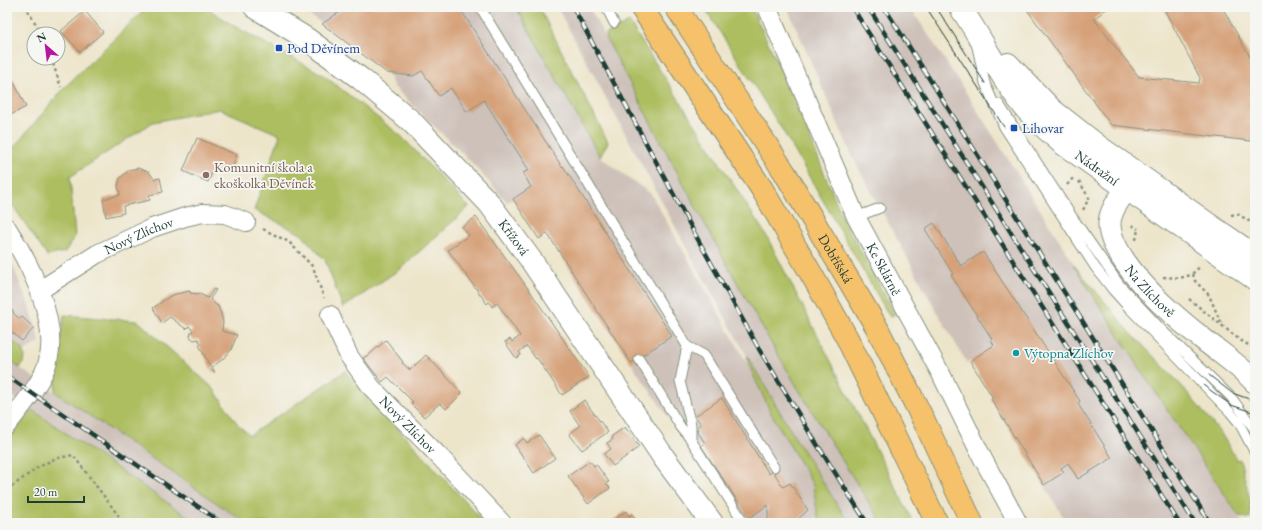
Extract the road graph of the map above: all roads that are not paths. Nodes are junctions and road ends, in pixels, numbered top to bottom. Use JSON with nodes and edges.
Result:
{"nodes":[{"id":1,"x":255,"y":7,"type":"edge"},
{"id":2,"x":480,"y":7,"type":"edge"},
{"id":3,"x":606,"y":7,"type":"edge"},
{"id":4,"x":641,"y":7,"type":"edge"},
{"id":5,"x":676,"y":7,"type":"edge"},
{"id":6,"x":767,"y":7,"type":"edge"},
{"id":7,"x":966,"y":16,"type":"edge"},
{"id":8,"x":614,"y":23,"type":"dead end"},
{"id":9,"x":985,"y":83,"type":"junction"},
{"id":10,"x":1133,"y":182,"type":"junction"},
{"id":11,"x":880,"y":208,"type":"dead end"},
{"id":12,"x":856,"y":217,"type":"junction"},
{"id":13,"x":246,"y":222,"type":"road end"},
{"id":14,"x":7,"y":228,"type":"edge"},
{"id":15,"x":1255,"y":256,"type":"edge"},
{"id":16,"x":1255,"y":279,"type":"edge"},
{"id":17,"x":40,"y":290,"type":"junction"},
{"id":18,"x":330,"y":315,"type":"road end"},
{"id":19,"x":687,"y":346,"type":"junction"},
{"id":20,"x":639,"y":359,"type":"dead end"},
{"id":21,"x":1255,"y":382,"type":"edge"},
{"id":22,"x":7,"y":425,"type":"edge"},
{"id":23,"x":1255,"y":430,"type":"edge"},
{"id":24,"x":691,"y":440,"type":"junction"},
{"id":25,"x":1255,"y":453,"type":"edge"},
{"id":26,"x":774,"y":467,"type":"dead end"},
{"id":27,"x":502,"y":523,"type":"edge"},
{"id":28,"x":712,"y":523,"type":"edge"},
{"id":29,"x":744,"y":523,"type":"edge"},
{"id":30,"x":937,"y":523,"type":"edge"},
{"id":31,"x":972,"y":523,"type":"edge"},
{"id":32,"x":1018,"y":523,"type":"edge"}],
"edges":[{"from":1,"to":28,"type":"street","name":"Křížová"},
{"from":2,"to":19,"type":"lane"},
{"from":3,"to":8,"type":"lane"},
{"from":4,"to":30,"type":"highway","name":"Dobříšská"},
{"from":5,"to":31,"type":"highway","name":"Dobříšská"},
{"from":6,"to":12,"type":"street","name":"Ke Sklárně"},
{"from":7,"to":9,"type":"lane"},
{"from":7,"to":10,"type":"street","name":"Nádražní"},
{"from":9,"to":23,"type":"lane"},
{"from":9,"to":25,"type":"lane"},
{"from":10,"to":15,"type":"street","name":"Nádražní"},
{"from":10,"to":16,"type":"street","name":"Nádražní"},
{"from":10,"to":21,"type":"street","name":"Na Zlíchově"},
{"from":11,"to":12,"type":"lane"},
{"from":12,"to":32,"type":"street","name":"Ke Sklárně"},
{"from":13,"to":17,"type":"street","name":"Nový Zlíchov"},
{"from":14,"to":17,"type":"street"},
{"from":17,"to":22,"type":"street"},
{"from":18,"to":27,"type":"street","name":"Nový Zlíchov"},
{"from":19,"to":24,"type":"lane"},
{"from":19,"to":26,"type":"lane"},
{"from":20,"to":24,"type":"lane"},
{"from":24,"to":29,"type":"lane"}]}
